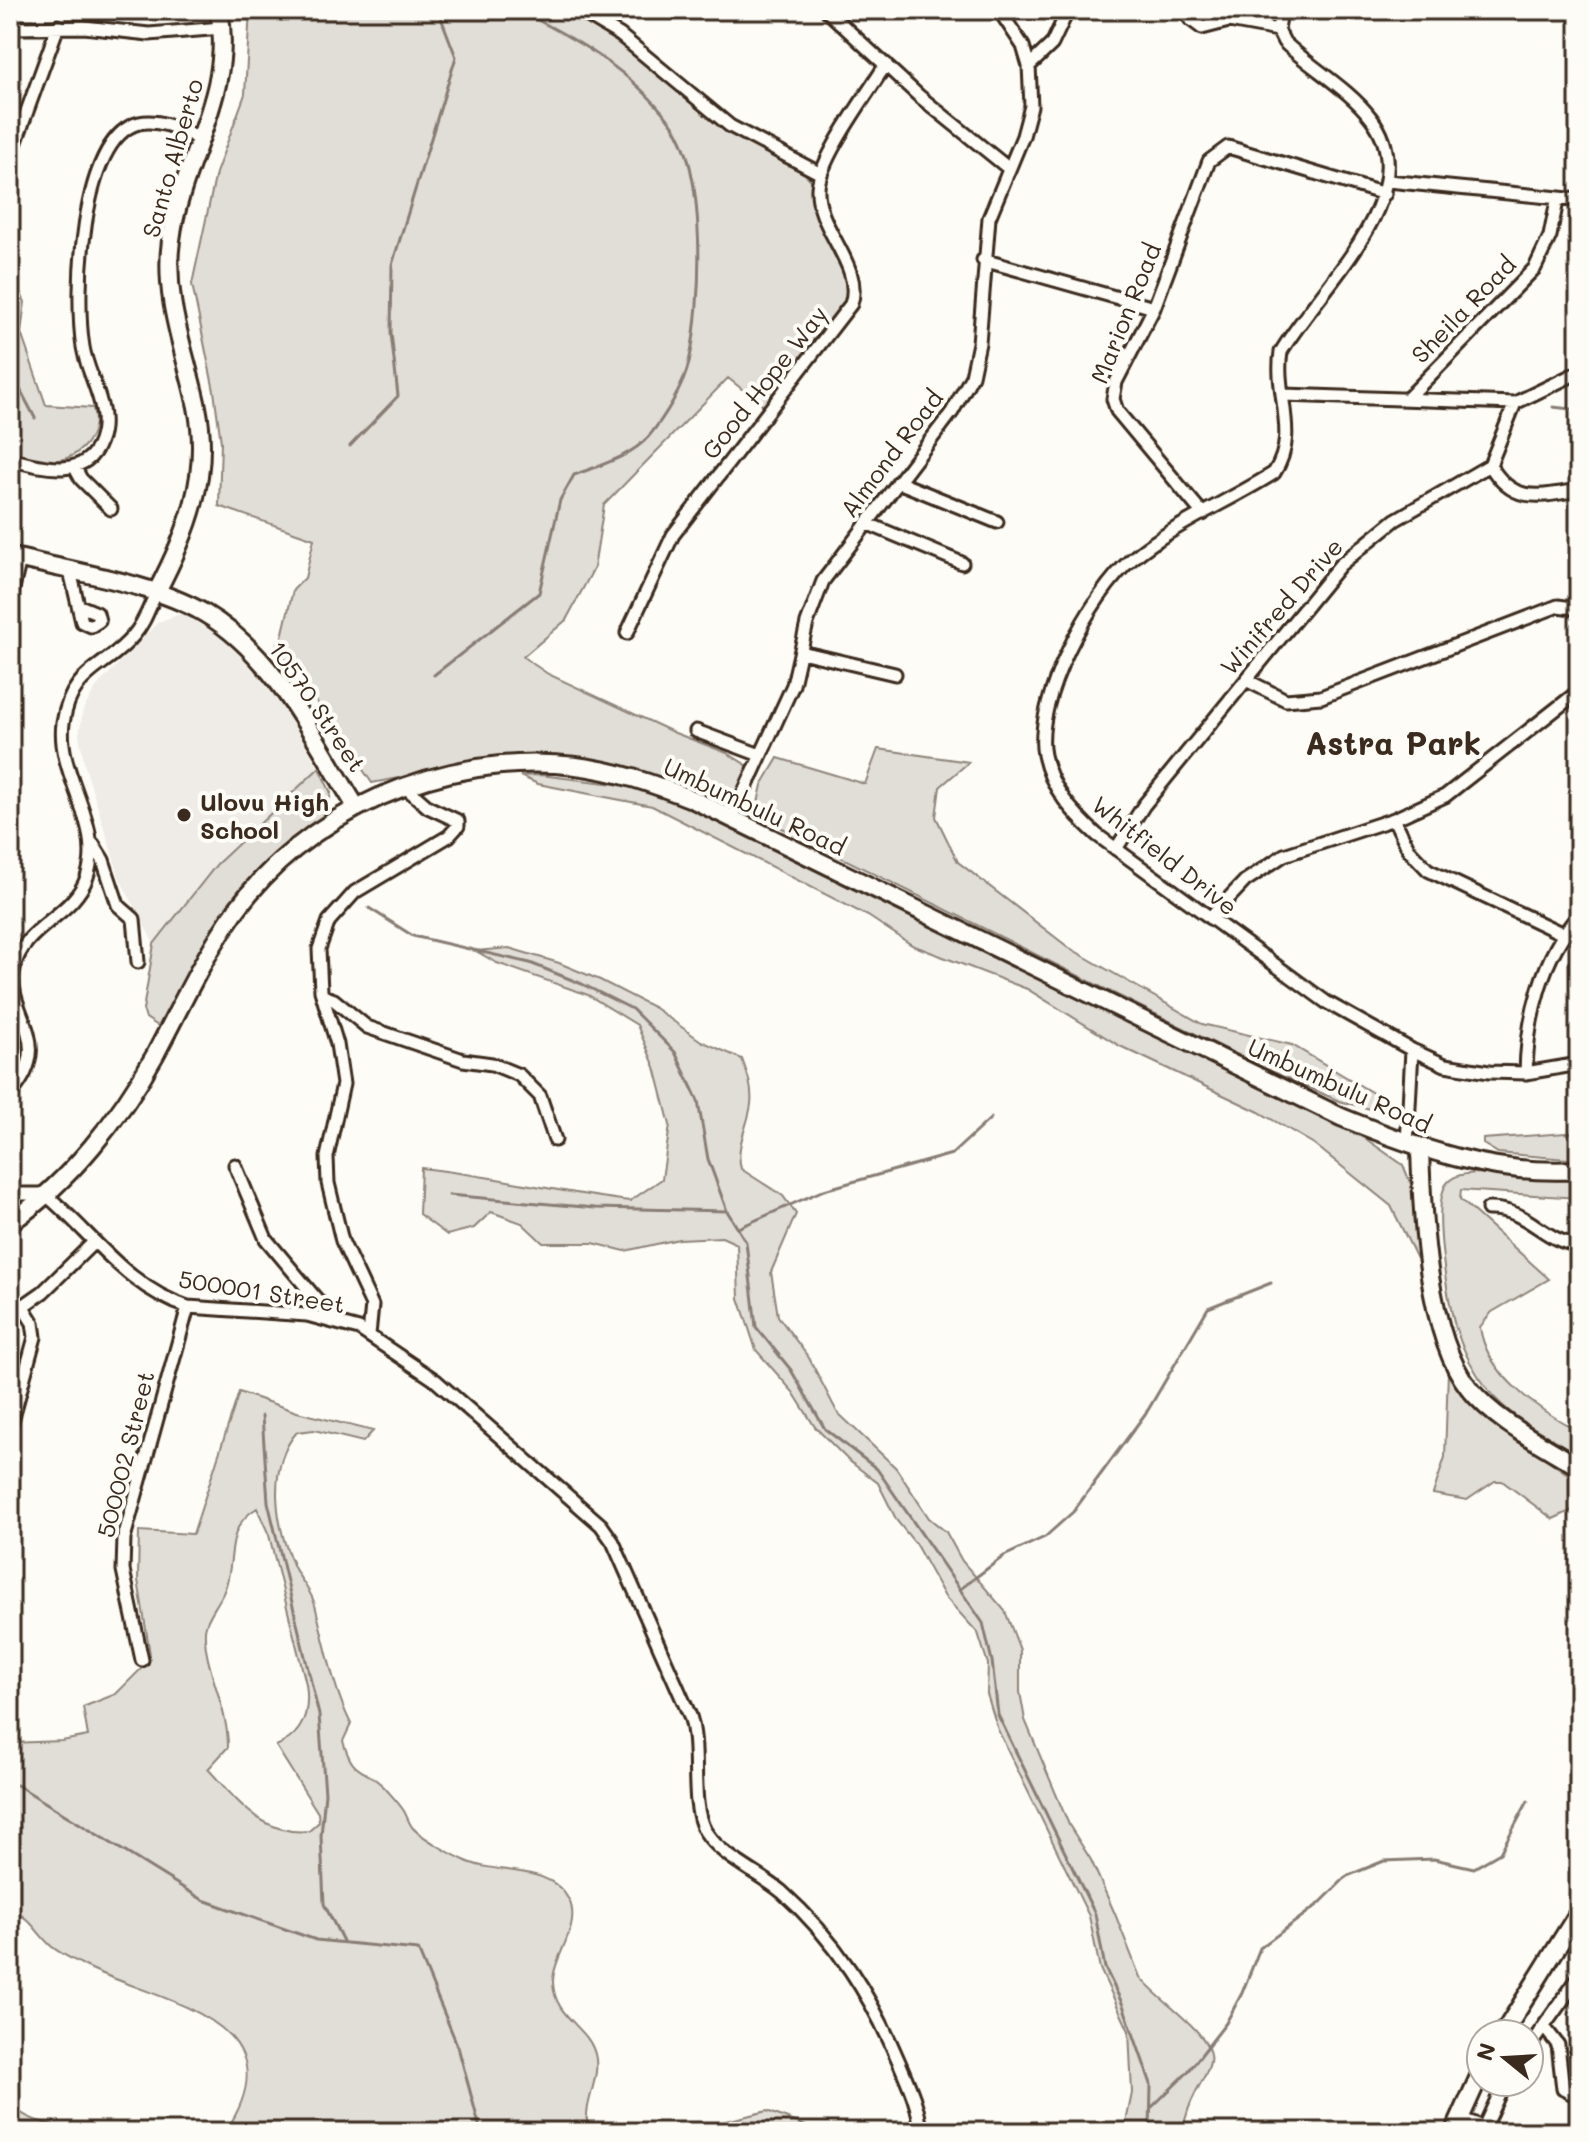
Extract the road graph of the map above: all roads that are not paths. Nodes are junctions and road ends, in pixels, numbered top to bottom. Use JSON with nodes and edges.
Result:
{"nodes":[{"id":1,"x":219,"y":10,"type":"edge"},
{"id":2,"x":578,"y":10,"type":"edge"},
{"id":3,"x":826,"y":10,"type":"edge"},
{"id":4,"x":999,"y":10,"type":"edge"},
{"id":5,"x":1068,"y":10,"type":"edge"},
{"id":6,"x":1189,"y":10,"type":"edge"},
{"id":7,"x":1281,"y":10,"type":"edge"},
{"id":8,"x":1226,"y":15,"type":"edge"},
{"id":9,"x":58,"y":26,"type":"junction"},
{"id":10,"x":10,"y":28,"type":"edge"},
{"id":11,"x":222,"y":28,"type":"junction"},
{"id":12,"x":1278,"y":30,"type":"junction"},
{"id":13,"x":886,"y":64,"type":"junction"},
{"id":14,"x":1029,"y":66,"type":"junction"},
{"id":15,"x":202,"y":140,"type":"junction"},
{"id":16,"x":10,"y":158,"type":"edge"},
{"id":17,"x":1008,"y":168,"type":"junction"},
{"id":18,"x":821,"y":174,"type":"junction"},
{"id":19,"x":1388,"y":181,"type":"junction"},
{"id":20,"x":1385,"y":194,"type":"junction"},
{"id":21,"x":1579,"y":200,"type":"edge"},
{"id":22,"x":1557,"y":201,"type":"junction"},
{"id":23,"x":983,"y":260,"type":"junction"},
{"id":24,"x":1154,"y":308,"type":"junction"},
{"id":25,"x":1579,"y":372,"type":"edge"},
{"id":26,"x":1284,"y":395,"type":"junction"},
{"id":27,"x":1408,"y":398,"type":"junction"},
{"id":28,"x":1515,"y":403,"type":"junction"},
{"id":29,"x":10,"y":459,"type":"edge"},
{"id":30,"x":1490,"y":465,"type":"junction"},
{"id":31,"x":74,"y":466,"type":"junction"},
{"id":32,"x":898,"y":482,"type":"junction"},
{"id":33,"x":1579,"y":490,"type":"edge"},
{"id":34,"x":111,"y":509,"type":"dead end"},
{"id":35,"x":1203,"y":514,"type":"junction"},
{"id":36,"x":997,"y":522,"type":"dead end"},
{"id":37,"x":866,"y":523,"type":"junction"},
{"id":38,"x":15,"y":557,"type":"edge"},
{"id":39,"x":962,"y":563,"type":"dead end"},
{"id":40,"x":70,"y":571,"type":"junction"},
{"id":41,"x":156,"y":593,"type":"junction"},
{"id":42,"x":10,"y":601,"type":"edge"},
{"id":43,"x":80,"y":606,"type":"dead end"},
{"id":44,"x":1579,"y":609,"type":"edge"},
{"id":45,"x":627,"y":633,"type":"dead end"},
{"id":46,"x":801,"y":652,"type":"junction"},
{"id":47,"x":895,"y":674,"type":"dead end"},
{"id":48,"x":1246,"y":680,"type":"junction"},
{"id":49,"x":1579,"y":691,"type":"edge"},
{"id":50,"x":696,"y":731,"type":"dead end"},
{"id":51,"x":760,"y":755,"type":"junction"},
{"id":52,"x":404,"y":786,"type":"junction"},
{"id":53,"x":357,"y":808,"type":"junction"},
{"id":54,"x":732,"y":818,"type":"junction"},
{"id":55,"x":1394,"y":819,"type":"junction"},
{"id":56,"x":90,"y":841,"type":"junction"},
{"id":57,"x":1116,"y":849,"type":"junction"},
{"id":58,"x":1579,"y":915,"type":"edge"},
{"id":59,"x":1210,"y":918,"type":"junction"},
{"id":60,"x":1563,"y":934,"type":"junction"},
{"id":61,"x":138,"y":962,"type":"dead end"},
{"id":62,"x":323,"y":996,"type":"junction"},
{"id":63,"x":1412,"y":1050,"type":"junction"},
{"id":64,"x":1579,"y":1064,"type":"edge"},
{"id":65,"x":1526,"y":1073,"type":"junction"},
{"id":66,"x":10,"y":1095,"type":"edge"},
{"id":67,"x":555,"y":1140,"type":"dead end"},
{"id":68,"x":1414,"y":1146,"type":"junction"},
{"id":69,"x":235,"y":1165,"type":"dead end"},
{"id":70,"x":1579,"y":1170,"type":"edge"},
{"id":71,"x":10,"y":1194,"type":"edge"},
{"id":72,"x":45,"y":1194,"type":"junction"},
{"id":73,"x":1488,"y":1209,"type":"dead end"},
{"id":74,"x":10,"y":1223,"type":"edge"},
{"id":75,"x":94,"y":1242,"type":"junction"},
{"id":76,"x":1579,"y":1245,"type":"edge"},
{"id":77,"x":23,"y":1307,"type":"junction"},
{"id":78,"x":188,"y":1307,"type":"junction"},
{"id":79,"x":10,"y":1315,"type":"edge"},
{"id":80,"x":334,"y":1321,"type":"junction"},
{"id":81,"x":369,"y":1335,"type":"junction"},
{"id":82,"x":10,"y":1428,"type":"edge"},
{"id":83,"x":1579,"y":1467,"type":"edge"},
{"id":84,"x":142,"y":1660,"type":"dead end"},
{"id":85,"x":10,"y":1702,"type":"edge"},
{"id":86,"x":10,"y":1723,"type":"edge"},
{"id":87,"x":1579,"y":1912,"type":"edge"},
{"id":88,"x":1579,"y":1977,"type":"edge"},
{"id":89,"x":1513,"y":2018,"type":"edge"},
{"id":90,"x":1545,"y":2028,"type":"joint"},
{"id":91,"x":1579,"y":2097,"type":"edge"},
{"id":92,"x":1469,"y":2098,"type":"edge"},
{"id":93,"x":1498,"y":2098,"type":"edge"},
{"id":94,"x":1456,"y":2125,"type":"edge"},
{"id":95,"x":1484,"y":2127,"type":"junction"},
{"id":96,"x":1533,"y":2128,"type":"dead end"},
{"id":97,"x":921,"y":2132,"type":"edge"},
{"id":98,"x":1497,"y":2132,"type":"edge"},
{"id":99,"x":1551,"y":2132,"type":"edge"}],
"edges":[{"from":1,"to":11,"type":"main road","name":"Santo Alberto"},
{"from":2,"to":18,"type":"street"},
{"from":3,"to":13,"type":"street"},
{"from":4,"to":14,"type":"street","name":"Almond Road"},
{"from":5,"to":14,"type":"street"},
{"from":6,"to":8,"type":"street"},
{"from":7,"to":12,"type":"street"},
{"from":8,"to":12,"type":"street"},
{"from":9,"to":10,"type":"street"},
{"from":9,"to":11,"type":"street"},
{"from":9,"to":16,"type":"street"},
{"from":11,"to":15,"type":"main road","name":"Santo Alberto"},
{"from":12,"to":19,"type":"street"},
{"from":13,"to":17,"type":"street"},
{"from":13,"to":18,"type":"street"},
{"from":14,"to":17,"type":"street","name":"Almond Road"},
{"from":15,"to":31,"type":"street"},
{"from":15,"to":41,"type":"main road","name":"Santo Alberto"},
{"from":17,"to":23,"type":"street","name":"Almond Road"},
{"from":18,"to":45,"type":"street","name":"Good Hope Way"},
{"from":19,"to":20,"type":"street"},
{"from":19,"to":22,"type":"street"},
{"from":20,"to":24,"type":"street","name":"Marion Road"},
{"from":20,"to":26,"type":"street"},
{"from":21,"to":22,"type":"street"},
{"from":22,"to":27,"type":"street","name":"Sheila Road"},
{"from":23,"to":24,"type":"street"},
{"from":23,"to":32,"type":"street","name":"Almond Road"},
{"from":24,"to":35,"type":"street","name":"Marion Road"},
{"from":25,"to":28,"type":"street"},
{"from":26,"to":27,"type":"street"},
{"from":26,"to":35,"type":"street","name":"Whitfield Drive"},
{"from":27,"to":28,"type":"street"},
{"from":28,"to":30,"type":"street"},
{"from":29,"to":31,"type":"street"},
{"from":30,"to":33,"type":"street"},
{"from":30,"to":48,"type":"street","name":"Winifred Drive"},
{"from":31,"to":34,"type":"street"},
{"from":32,"to":36,"type":"street"},
{"from":32,"to":37,"type":"street","name":"Almond Road"},
{"from":35,"to":57,"type":"street","name":"Whitfield Drive"},
{"from":37,"to":39,"type":"street"},
{"from":37,"to":46,"type":"street","name":"Almond Road"},
{"from":38,"to":40,"type":"main road","name":"10570 Street"},
{"from":38,"to":42,"type":"street"},
{"from":40,"to":41,"type":"main road","name":"10570 Street"},
{"from":40,"to":43,"type":"street"},
{"from":41,"to":53,"type":"main road","name":"10570 Street"},
{"from":41,"to":56,"type":"street","name":"Santo Alberto"},
{"from":44,"to":48,"type":"street"},
{"from":46,"to":47,"type":"street"},
{"from":46,"to":51,"type":"street","name":"Almond Road"},
{"from":48,"to":57,"type":"street","name":"Winifred Drive"},
{"from":49,"to":55,"type":"street"},
{"from":50,"to":51,"type":"street"},
{"from":51,"to":54,"type":"street","name":"Almond Road"},
{"from":52,"to":53,"type":"main road","name":"Umbumbulu Road"},
{"from":52,"to":54,"type":"main road","name":"Umbumbulu Road"},
{"from":52,"to":62,"type":"street"},
{"from":53,"to":72,"type":"main road","name":"Umbumbulu Road"},
{"from":54,"to":68,"type":"main road","name":"Umbumbulu Road"},
{"from":55,"to":59,"type":"street"},
{"from":55,"to":60,"type":"street"},
{"from":56,"to":61,"type":"street"},
{"from":56,"to":66,"type":"street","name":"Santo Alberto"},
{"from":57,"to":59,"type":"street","name":"Whitfield Drive"},
{"from":58,"to":60,"type":"street"},
{"from":59,"to":63,"type":"street","name":"Whitfield Drive"},
{"from":60,"to":65,"type":"street"},
{"from":62,"to":67,"type":"street"},
{"from":62,"to":81,"type":"street"},
{"from":63,"to":65,"type":"street","name":"Whitfield Drive"},
{"from":63,"to":68,"type":"street"},
{"from":64,"to":65,"type":"street","name":"Whitfield Drive"},
{"from":68,"to":70,"type":"main road","name":"Umbumbulu Road"},
{"from":68,"to":83,"type":"main road"},
{"from":69,"to":80,"type":"street"},
{"from":71,"to":72,"type":"street"},
{"from":72,"to":74,"type":"main road","name":"Umbumbulu Road"},
{"from":72,"to":75,"type":"street","name":"500001 Street"},
{"from":73,"to":76,"type":"street"},
{"from":75,"to":77,"type":"street"},
{"from":75,"to":78,"type":"street","name":"500001 Street"},
{"from":77,"to":79,"type":"street"},
{"from":77,"to":82,"type":"street"},
{"from":78,"to":80,"type":"street","name":"500001 Street"},
{"from":78,"to":84,"type":"street","name":"500002 Street"},
{"from":80,"to":81,"type":"street","name":"500001 Street"},
{"from":81,"to":97,"type":"street","name":"500001 Street"},
{"from":85,"to":86,"type":"street"},
{"from":87,"to":89,"type":"main road"},
{"from":88,"to":90,"type":"street"},
{"from":90,"to":91,"type":"street"},
{"from":92,"to":94,"type":"main road"},
{"from":93,"to":95,"type":"street"},
{"from":94,"to":95,"type":"street"},
{"from":95,"to":98,"type":"street"},
{"from":96,"to":99,"type":"street"}]}
